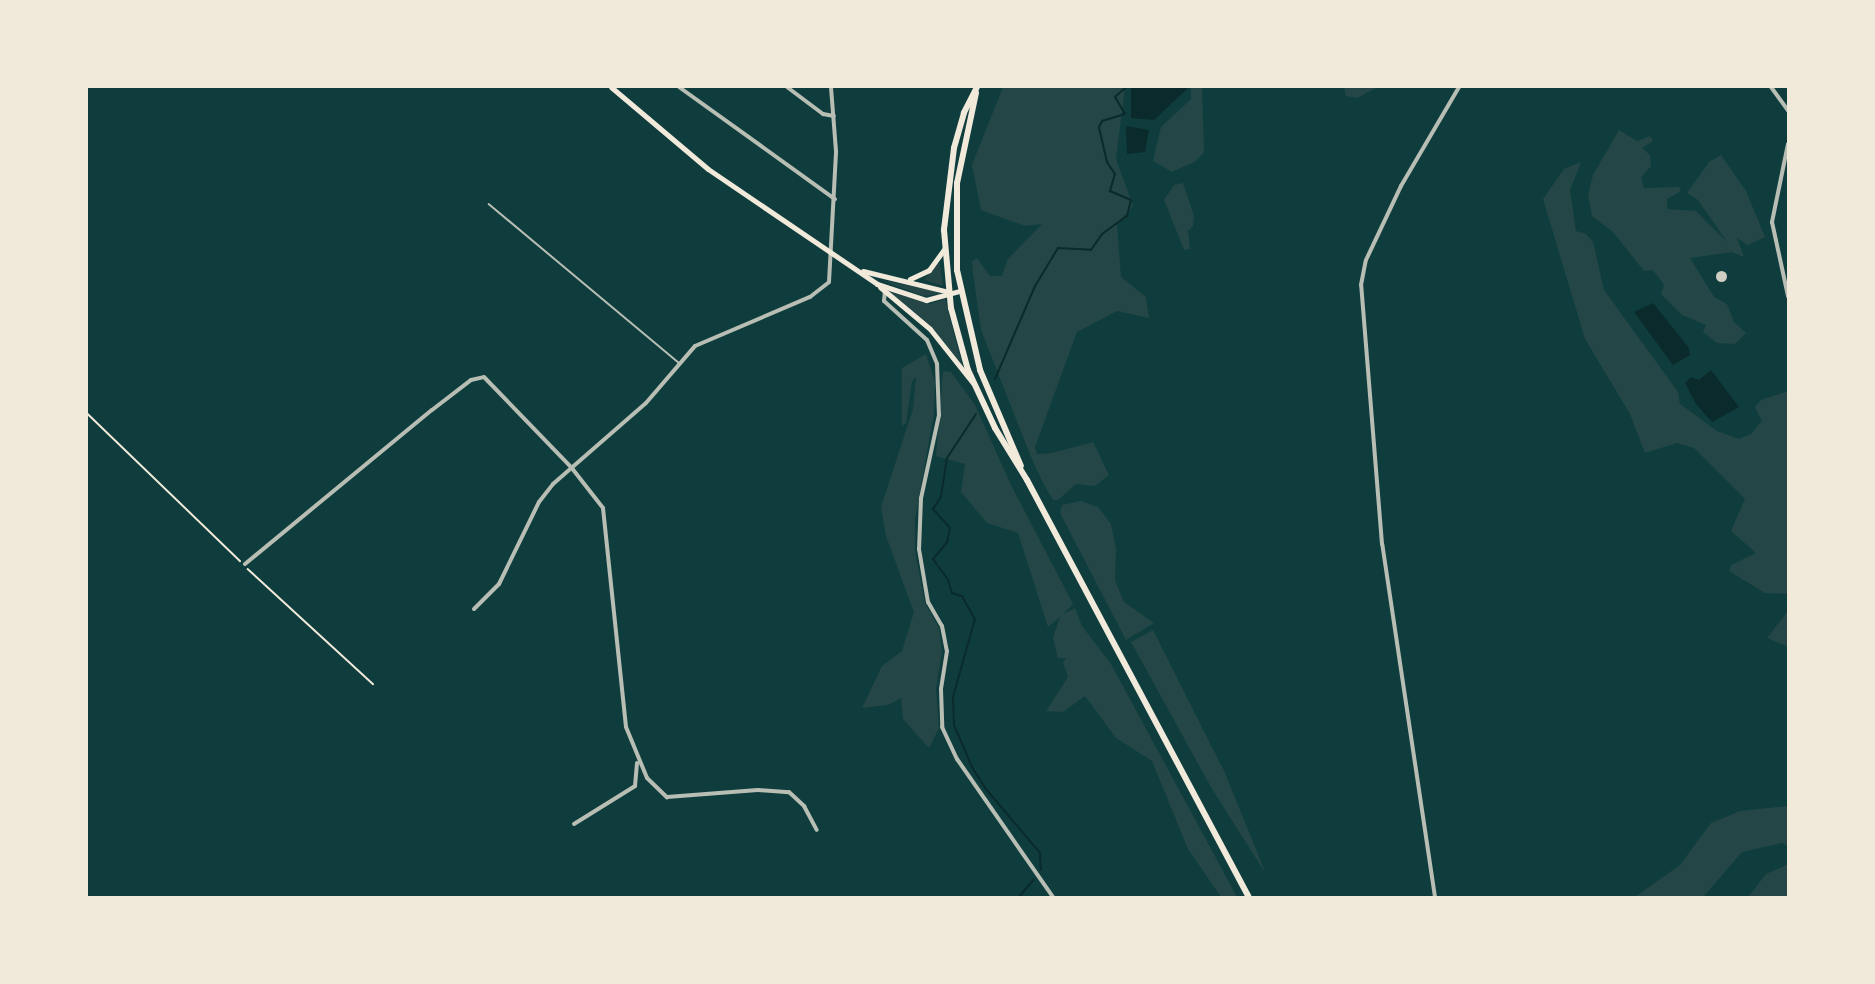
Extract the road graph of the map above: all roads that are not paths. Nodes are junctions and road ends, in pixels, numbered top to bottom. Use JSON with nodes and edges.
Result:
{"nodes":[{"id":1,"x":611,"y":87,"type":"edge"},
{"id":2,"x":680,"y":87,"type":"edge"},
{"id":3,"x":788,"y":87,"type":"edge"},
{"id":4,"x":831,"y":87,"type":"edge"},
{"id":5,"x":977,"y":87,"type":"edge"},
{"id":6,"x":1458,"y":87,"type":"edge"},
{"id":7,"x":1771,"y":87,"type":"edge"},
{"id":8,"x":1788,"y":110,"type":"edge"},
{"id":9,"x":834,"y":116,"type":"junction"},
{"id":10,"x":1788,"y":144,"type":"edge"},
{"id":11,"x":835,"y":200,"type":"junction"},
{"id":12,"x":489,"y":204,"type":"dead end"},
{"id":13,"x":944,"y":249,"type":"junction"},
{"id":14,"x":832,"y":252,"type":"junction"},
{"id":15,"x":857,"y":269,"type":"junction"},
{"id":16,"x":907,"y":280,"type":"junction"},
{"id":17,"x":877,"y":284,"type":"junction"},
{"id":18,"x":885,"y":291,"type":"junction"},
{"id":19,"x":960,"y":291,"type":"junction"},
{"id":20,"x":949,"y":292,"type":"junction"},
{"id":21,"x":1788,"y":296,"type":"edge"},
{"id":22,"x":680,"y":364,"type":"junction"},
{"id":23,"x":973,"y":383,"type":"junction"},
{"id":24,"x":571,"y":467,"type":"junction"},
{"id":25,"x":1027,"y":480,"type":"junction"},
{"id":26,"x":245,"y":564,"type":"dead end"},
{"id":27,"x":474,"y":609,"type":"dead end"},
{"id":28,"x":637,"y":758,"type":"junction"},
{"id":29,"x":574,"y":824,"type":"dead end"},
{"id":30,"x":817,"y":830,"type":"dead end"},
{"id":31,"x":1053,"y":897,"type":"edge"},
{"id":32,"x":1250,"y":897,"type":"edge"},
{"id":33,"x":1435,"y":897,"type":"edge"}],
"edges":[{"from":1,"to":14,"type":"main road"},
{"from":2,"to":11,"type":"street"},
{"from":3,"to":9,"type":"street"},
{"from":4,"to":9,"type":"street"},
{"from":5,"to":13,"type":"highway"},
{"from":5,"to":19,"type":"highway"},
{"from":6,"to":33,"type":"street"},
{"from":7,"to":8,"type":"street"},
{"from":9,"to":11,"type":"street"},
{"from":10,"to":21,"type":"street"},
{"from":11,"to":14,"type":"street"},
{"from":12,"to":22,"type":"lane"},
{"from":13,"to":16,"type":"main road"},
{"from":13,"to":20,"type":"highway"},
{"from":14,"to":15,"type":"main road"},
{"from":14,"to":22,"type":"street"},
{"from":15,"to":16,"type":"main road"},
{"from":15,"to":17,"type":"main road"},
{"from":16,"to":20,"type":"main road"},
{"from":17,"to":18,"type":"main road"},
{"from":17,"to":20,"type":"main road"},
{"from":18,"to":23,"type":"main road"},
{"from":18,"to":31,"type":"street"},
{"from":19,"to":20,"type":"main road"},
{"from":19,"to":25,"type":"highway"},
{"from":20,"to":23,"type":"highway"},
{"from":22,"to":24,"type":"street"},
{"from":23,"to":25,"type":"highway"},
{"from":24,"to":26,"type":"street"},
{"from":24,"to":27,"type":"street"},
{"from":24,"to":28,"type":"street"},
{"from":25,"to":32,"type":"highway"},
{"from":28,"to":29,"type":"street"},
{"from":28,"to":30,"type":"street"}]}
